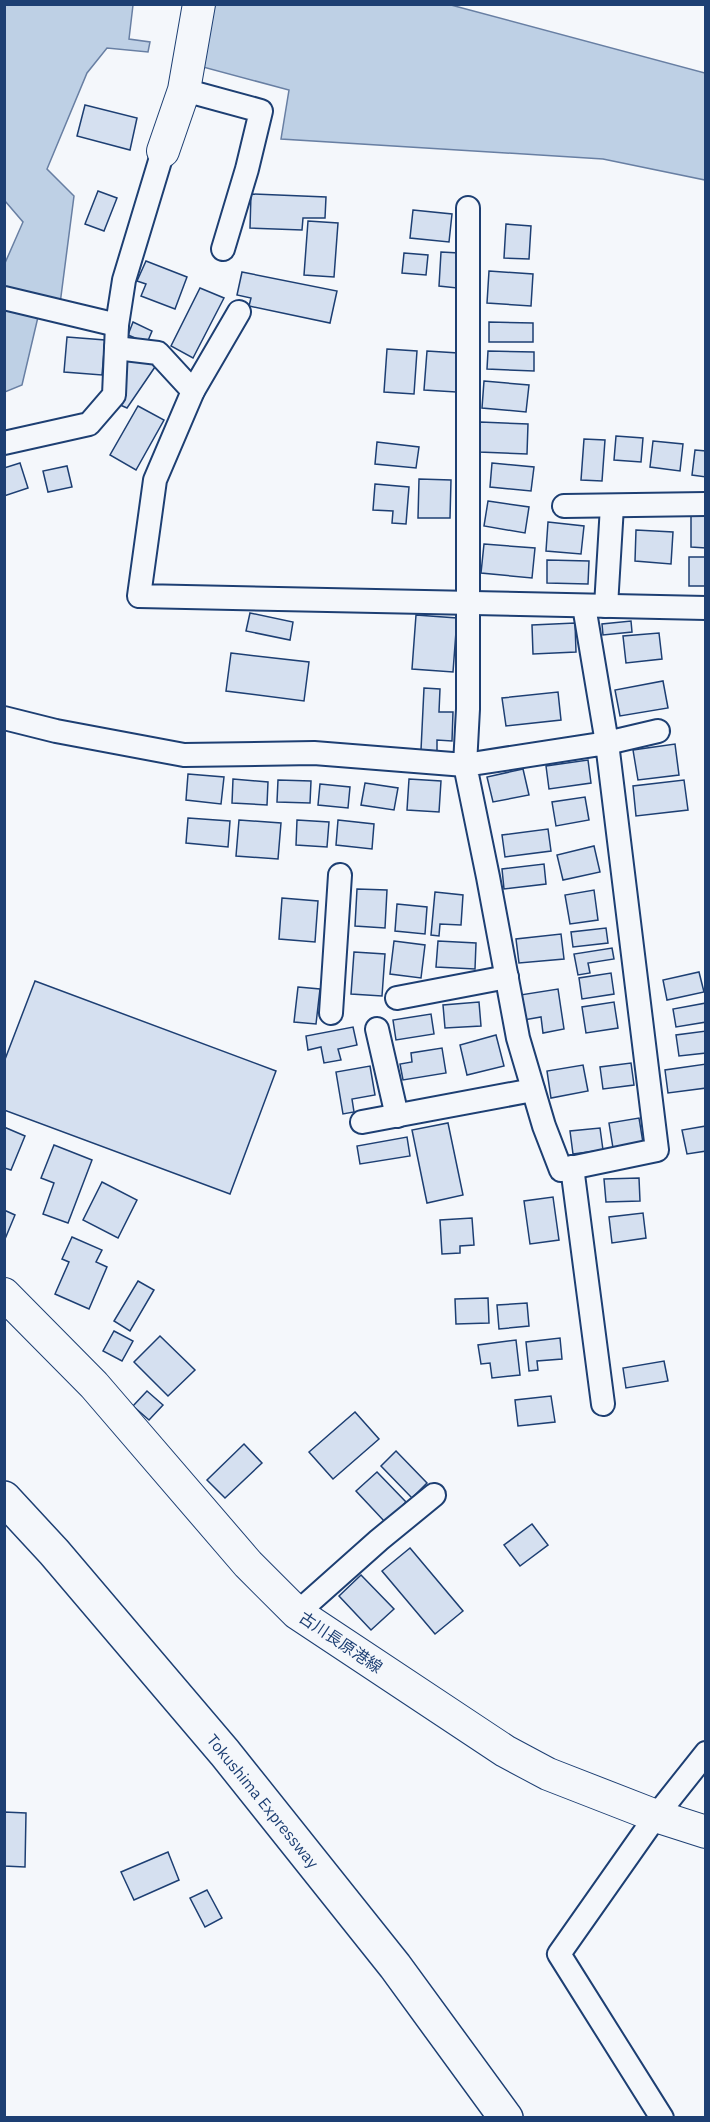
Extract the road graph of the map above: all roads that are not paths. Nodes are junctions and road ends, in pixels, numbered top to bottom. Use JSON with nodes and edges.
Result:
{"nodes":[{"id":1,"x":199,"y":4,"type":"edge"},
{"id":2,"x":184,"y":90,"type":"junction"},
{"id":3,"x":163,"y":151,"type":"joint"},
{"id":4,"x":468,"y":208,"type":"dead end"},
{"id":5,"x":223,"y":249,"type":"dead end"},
{"id":6,"x":4,"y":298,"type":"edge"},
{"id":7,"x":239,"y":312,"type":"dead end"},
{"id":8,"x":117,"y":325,"type":"junction"},
{"id":9,"x":116,"y":348,"type":"junction"},
{"id":10,"x":193,"y":391,"type":"junction"},
{"id":11,"x":4,"y":443,"type":"edge"},
{"id":12,"x":705,"y":504,"type":"edge"},
{"id":13,"x":564,"y":506,"type":"dead end"},
{"id":14,"x":612,"y":506,"type":"junction"},
{"id":15,"x":467,"y":603,"type":"junction"},
{"id":16,"x":595,"y":606,"type":"junction"},
{"id":17,"x":705,"y":608,"type":"edge"},
{"id":18,"x":4,"y":718,"type":"edge"},
{"id":19,"x":658,"y":731,"type":"dead end"},
{"id":20,"x":607,"y":743,"type":"junction"},
{"id":21,"x":465,"y":765,"type":"junction"},
{"id":22,"x":340,"y":875,"type":"dead end"},
{"id":23,"x":507,"y":977,"type":"junction"},
{"id":24,"x":397,"y":998,"type":"dead end"},
{"id":25,"x":331,"y":1013,"type":"dead end"},
{"id":26,"x":377,"y":1029,"type":"dead end"},
{"id":27,"x":533,"y":1090,"type":"junction"},
{"id":28,"x":397,"y":1116,"type":"junction"},
{"id":29,"x":362,"y":1122,"type":"dead end"},
{"id":30,"x":572,"y":1167,"type":"junction"},
{"id":31,"x":4,"y":1294,"type":"edge"},
{"id":32,"x":603,"y":1404,"type":"dead end"},
{"id":33,"x":434,"y":1495,"type":"dead end"},
{"id":34,"x":4,"y":1498,"type":"edge"},
{"id":35,"x":297,"y":1613,"type":"junction"},
{"id":36,"x":705,"y":1753,"type":"edge"},
{"id":37,"x":656,"y":1816,"type":"junction"},
{"id":38,"x":705,"y":1832,"type":"edge"},
{"id":39,"x":506,"y":2118,"type":"edge"},
{"id":40,"x":662,"y":2118,"type":"edge"}],
"edges":[{"from":1,"to":2,"type":"main road"},
{"from":2,"to":3,"type":"main road"},
{"from":2,"to":5,"type":"street"},
{"from":3,"to":8,"type":"street"},
{"from":4,"to":15,"type":"street"},
{"from":6,"to":8,"type":"street"},
{"from":7,"to":10,"type":"street"},
{"from":8,"to":9,"type":"street"},
{"from":9,"to":10,"type":"street"},
{"from":9,"to":11,"type":"street"},
{"from":10,"to":15,"type":"street"},
{"from":12,"to":14,"type":"street"},
{"from":13,"to":14,"type":"street"},
{"from":14,"to":16,"type":"street"},
{"from":15,"to":16,"type":"street"},
{"from":15,"to":21,"type":"street"},
{"from":16,"to":17,"type":"street"},
{"from":16,"to":20,"type":"street"},
{"from":18,"to":21,"type":"street"},
{"from":19,"to":20,"type":"street"},
{"from":20,"to":21,"type":"street"},
{"from":20,"to":30,"type":"street"},
{"from":21,"to":23,"type":"street"},
{"from":22,"to":25,"type":"street"},
{"from":23,"to":24,"type":"street"},
{"from":23,"to":27,"type":"street"},
{"from":26,"to":28,"type":"street"},
{"from":27,"to":28,"type":"street"},
{"from":27,"to":30,"type":"street"},
{"from":28,"to":29,"type":"street"},
{"from":30,"to":32,"type":"street"},
{"from":31,"to":35,"type":"main road","name":"古川長原港線"},
{"from":33,"to":35,"type":"street"},
{"from":34,"to":39,"type":"highway","name":"Tokushima Expressway"},
{"from":35,"to":37,"type":"main road","name":"古川長原港線"},
{"from":36,"to":37,"type":"street"},
{"from":37,"to":38,"type":"main road","name":"古川長原港線"},
{"from":37,"to":40,"type":"street"}]}
